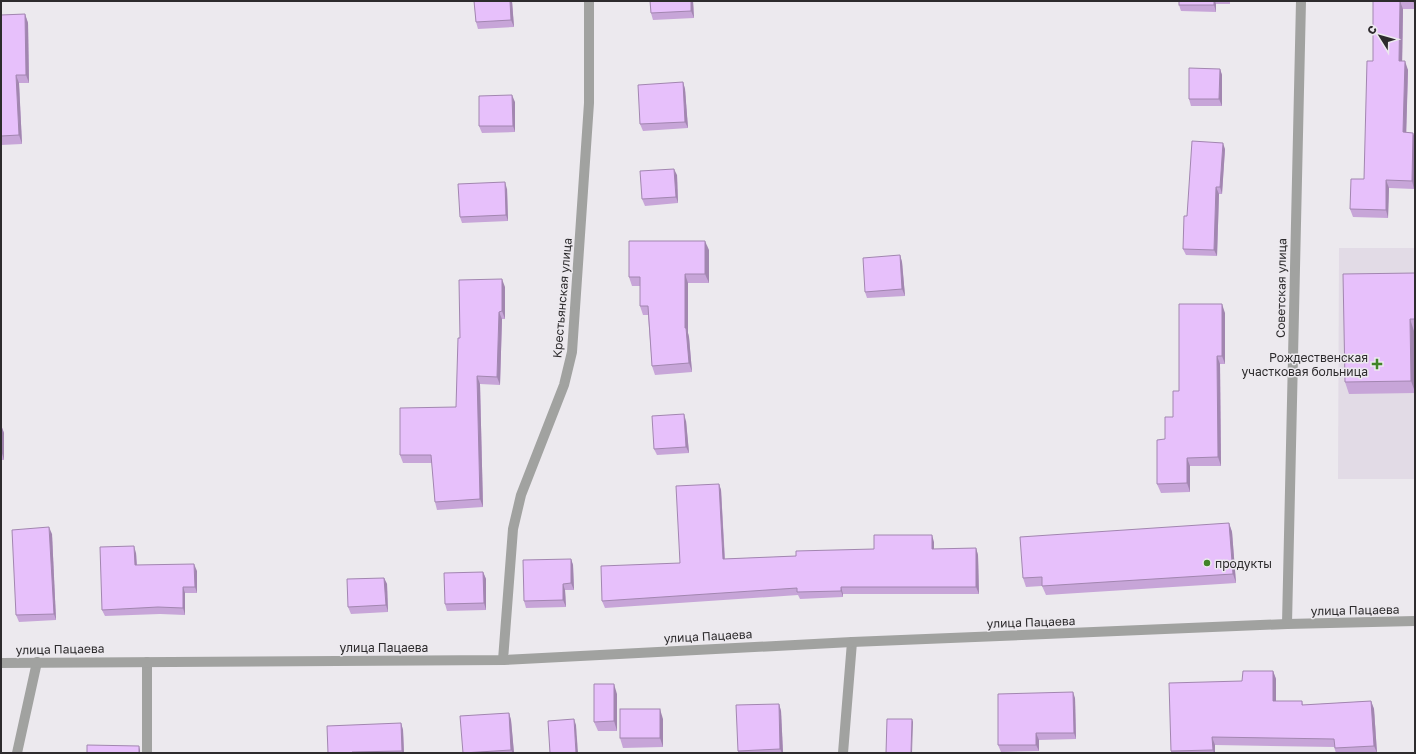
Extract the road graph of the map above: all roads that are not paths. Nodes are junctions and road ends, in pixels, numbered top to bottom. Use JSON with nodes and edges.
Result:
{"nodes":[{"id":1,"x":589,"y":1,"type":"edge"},
{"id":2,"x":1301,"y":1,"type":"edge"},
{"id":3,"x":1415,"y":621,"type":"edge"},
{"id":4,"x":1287,"y":624,"type":"junction"},
{"id":5,"x":852,"y":642,"type":"junction"},
{"id":6,"x":503,"y":660,"type":"junction"},
{"id":7,"x":38,"y":662,"type":"junction"},
{"id":8,"x":147,"y":662,"type":"junction"},
{"id":9,"x":1,"y":663,"type":"edge"},
{"id":10,"x":17,"y":753,"type":"edge"},
{"id":11,"x":147,"y":753,"type":"edge"},
{"id":12,"x":843,"y":753,"type":"edge"}],
"edges":[{"from":1,"to":6,"type":"street","name":"Крестьянская улица"},
{"from":2,"to":4,"type":"street","name":"Советская улица"},
{"from":3,"to":4,"type":"street","name":"улица Пацаева"},
{"from":4,"to":5,"type":"street","name":"улица Пацаева"},
{"from":5,"to":6,"type":"street","name":"улица Пацаева"},
{"from":5,"to":12,"type":"street"},
{"from":6,"to":8,"type":"street","name":"улица Пацаева"},
{"from":7,"to":8,"type":"street","name":"улица Пацаева"},
{"from":7,"to":9,"type":"street","name":"улица Пацаева"},
{"from":7,"to":10,"type":"street"},
{"from":8,"to":11,"type":"street"}]}
